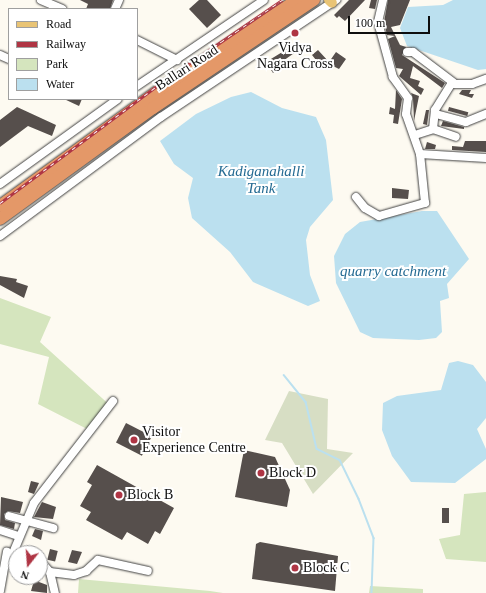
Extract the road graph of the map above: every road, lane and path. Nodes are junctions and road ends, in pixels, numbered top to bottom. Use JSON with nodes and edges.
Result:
{"nodes":[{"id":1,"x":41,"y":0,"type":"edge"},
{"id":2,"x":264,"y":0,"type":"edge"},
{"id":3,"x":298,"y":0,"type":"edge"},
{"id":4,"x":314,"y":0,"type":"edge"},
{"id":5,"x":383,"y":0,"type":"edge"},
{"id":6,"x":332,"y":1,"type":"edge"},
{"id":7,"x":60,"y":8,"type":"edge"},
{"id":8,"x":138,"y":40,"type":"edge"},
{"id":9,"x":407,"y":52,"type":"dead end"},
{"id":10,"x":177,"y":60,"type":"junction"},
{"id":11,"x":486,"y":79,"type":"edge"},
{"id":12,"x":454,"y":83,"type":"junction"},
{"id":13,"x":138,"y":85,"type":"edge"},
{"id":14,"x":115,"y":101,"type":"edge"},
{"id":15,"x":436,"y":114,"type":"junction"},
{"id":16,"x":486,"y":114,"type":"edge"},
{"id":17,"x":433,"y":129,"type":"junction"},
{"id":18,"x":415,"y":135,"type":"junction"},
{"id":19,"x":456,"y":137,"type":"dead end"},
{"id":20,"x":420,"y":154,"type":"junction"},
{"id":21,"x":486,"y":158,"type":"edge"},
{"id":22,"x":0,"y":184,"type":"edge"},
{"id":23,"x":356,"y":197,"type":"dead end"},
{"id":24,"x":9,"y":204,"type":"edge"},
{"id":25,"x":0,"y":218,"type":"edge"},
{"id":26,"x":0,"y":236,"type":"edge"},
{"id":27,"x":113,"y":401,"type":"dead end"},
{"id":28,"x":9,"y":516,"type":"dead end"},
{"id":29,"x":25,"y":522,"type":"junction"},
{"id":30,"x":53,"y":528,"type":"dead end"},
{"id":31,"x":0,"y":530,"type":"edge"},
{"id":32,"x":19,"y":536,"type":"junction"},
{"id":33,"x":13,"y":545,"type":"edge"},
{"id":34,"x":8,"y":556,"type":"edge"},
{"id":35,"x":148,"y":571,"type":"dead end"},
{"id":36,"x":50,"y":572,"type":"joint"},
{"id":37,"x":0,"y":591,"type":"edge"},
{"id":38,"x":55,"y":593,"type":"edge"}],
"edges":[{"from":1,"to":7,"type":"street"},
{"from":2,"to":10,"type":"street"},
{"from":3,"to":24,"type":"highway","name":"Ballari Road"},
{"from":4,"to":24,"type":"highway","name":"Ballari Road"},
{"from":5,"to":18,"type":"street"},
{"from":6,"to":26,"type":"street"},
{"from":8,"to":10,"type":"street"},
{"from":9,"to":12,"type":"street"},
{"from":10,"to":13,"type":"street"},
{"from":11,"to":12,"type":"street"},
{"from":12,"to":15,"type":"street"},
{"from":14,"to":22,"type":"street"},
{"from":15,"to":16,"type":"street"},
{"from":15,"to":17,"type":"street"},
{"from":17,"to":18,"type":"street"},
{"from":17,"to":19,"type":"street"},
{"from":18,"to":20,"type":"street"},
{"from":20,"to":21,"type":"street"},
{"from":20,"to":23,"type":"street"},
{"from":24,"to":25,"type":"highway","name":"Ballari Road"},
{"from":27,"to":29,"type":"street"},
{"from":28,"to":29,"type":"street"},
{"from":29,"to":30,"type":"street"},
{"from":29,"to":32,"type":"street"},
{"from":31,"to":32,"type":"street"},
{"from":32,"to":33,"type":"street"},
{"from":34,"to":37,"type":"street"},
{"from":35,"to":36,"type":"street"},
{"from":36,"to":38,"type":"street"}]}
